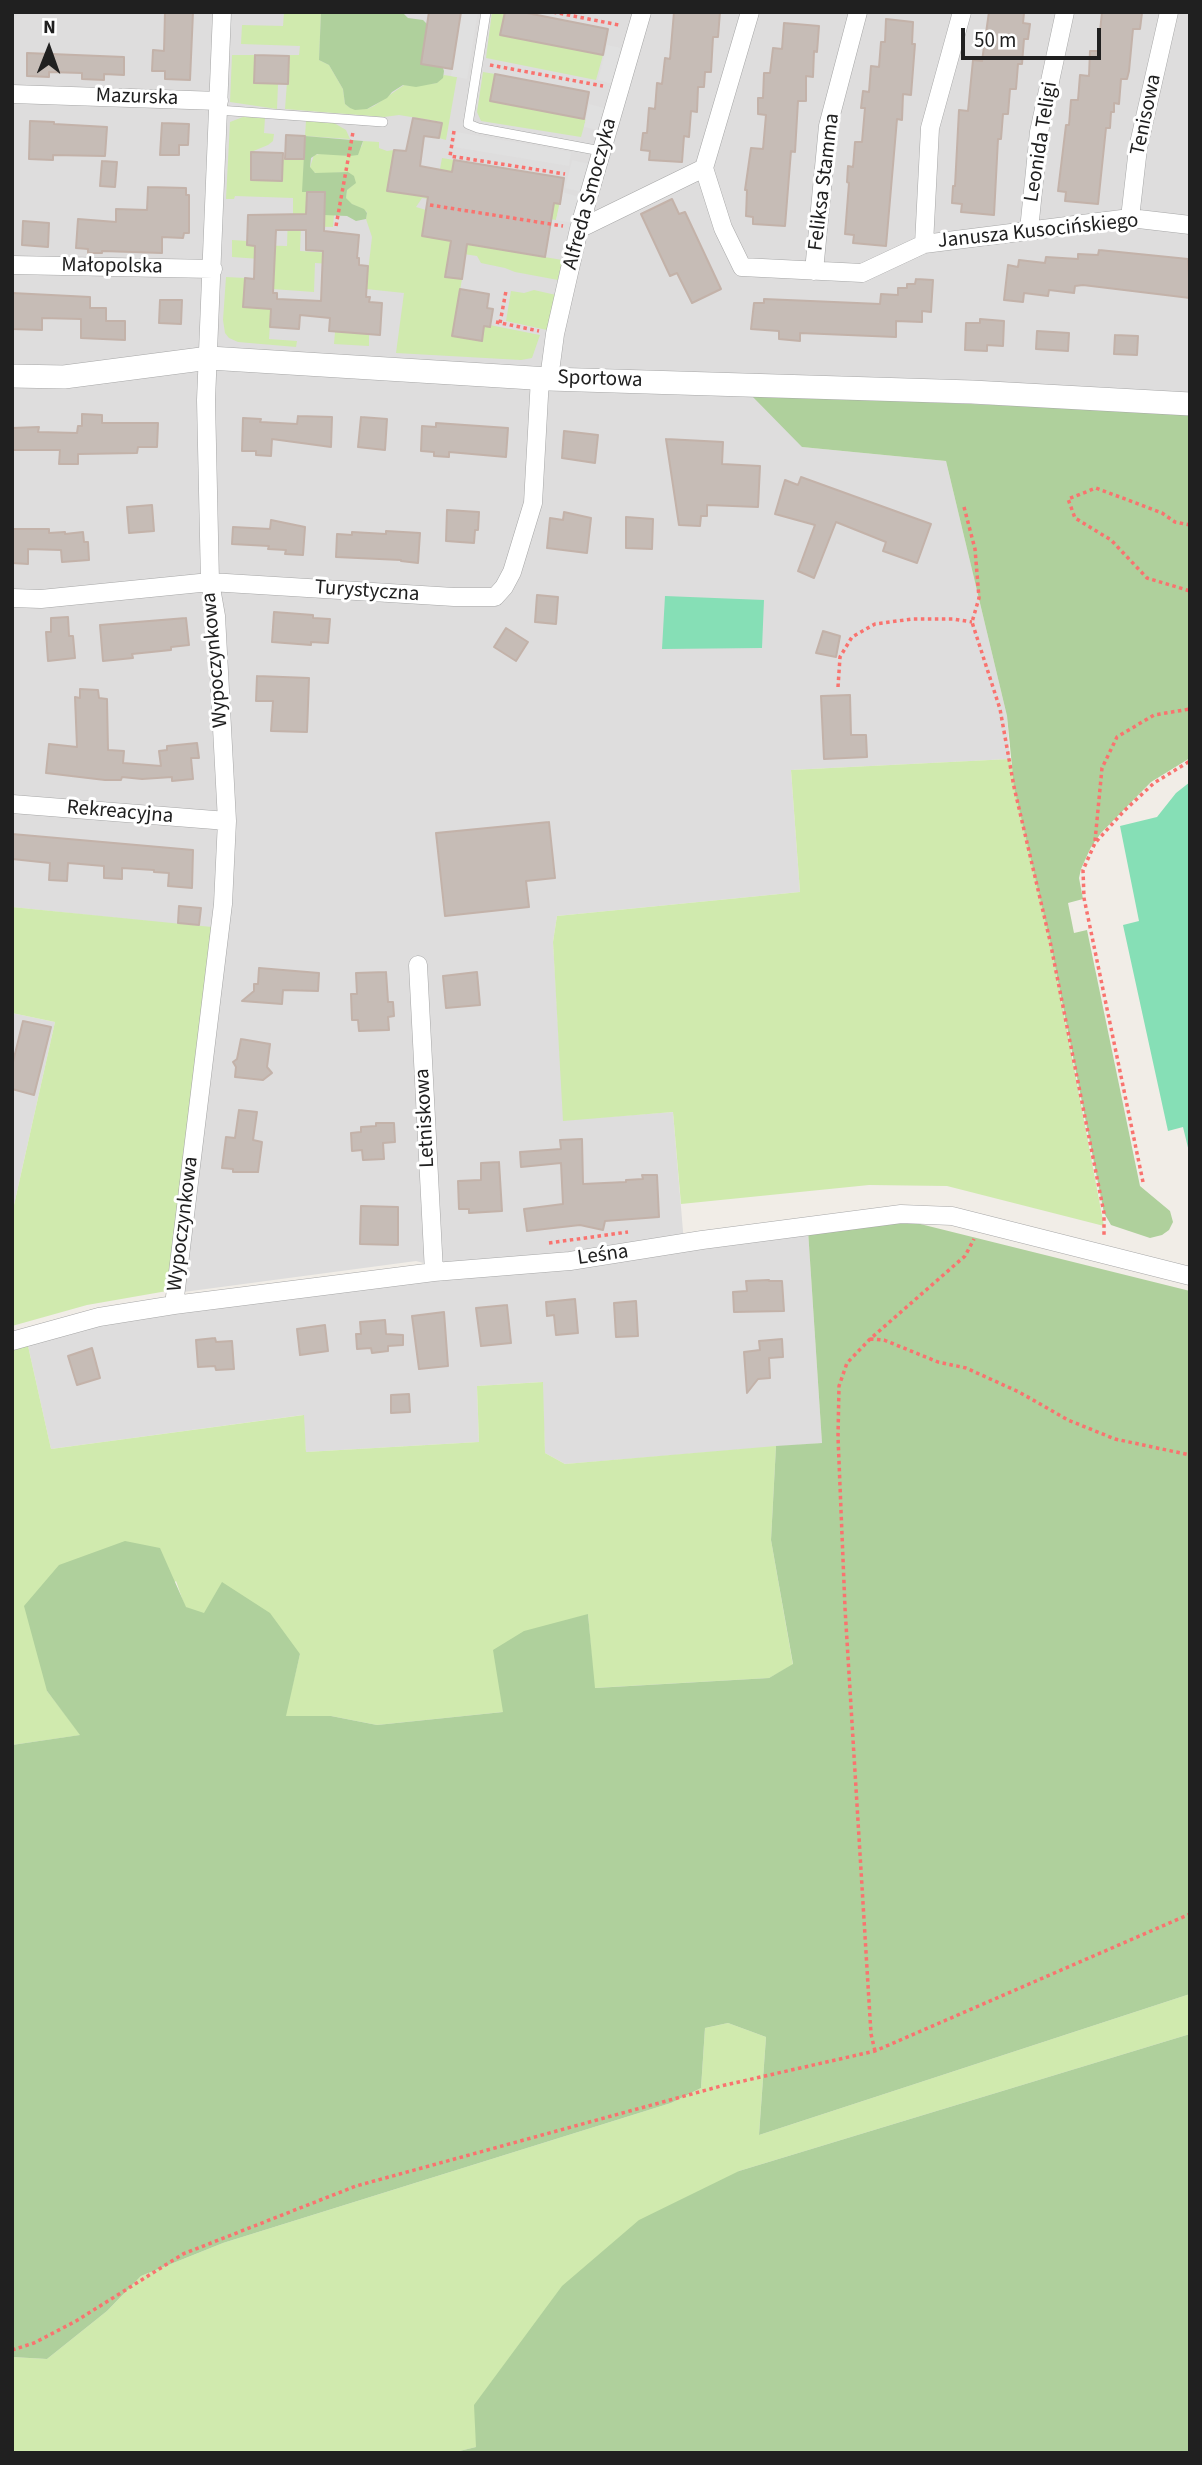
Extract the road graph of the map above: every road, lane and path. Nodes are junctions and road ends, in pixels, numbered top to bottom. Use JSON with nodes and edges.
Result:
{"nodes":[{"id":1,"x":222,"y":12,"type":"edge"},
{"id":2,"x":486,"y":12,"type":"edge"},
{"id":3,"x":553,"y":12,"type":"edge"},
{"id":4,"x":750,"y":12,"type":"edge"},
{"id":5,"x":858,"y":12,"type":"edge"},
{"id":6,"x":962,"y":12,"type":"edge"},
{"id":7,"x":1065,"y":12,"type":"edge"},
{"id":8,"x":1169,"y":12,"type":"edge"},
{"id":9,"x":640,"y":20,"type":"edge"},
{"id":10,"x":478,"y":63,"type":"junction"},
{"id":11,"x":620,"y":90,"type":"junction"},
{"id":12,"x":12,"y":94,"type":"edge"},
{"id":13,"x":219,"y":105,"type":"junction"},
{"id":14,"x":355,"y":119,"type":"junction"},
{"id":15,"x":383,"y":122,"type":"dead end"},
{"id":16,"x":454,"y":131,"type":"dead end"},
{"id":17,"x":601,"y":151,"type":"junction"},
{"id":18,"x":704,"y":168,"type":"junction"},
{"id":19,"x":565,"y":174,"type":"dead end"},
{"id":20,"x":430,"y":205,"type":"dead end"},
{"id":21,"x":1130,"y":218,"type":"junction"},
{"id":22,"x":1190,"y":225,"type":"edge"},
{"id":23,"x":336,"y":226,"type":"dead end"},
{"id":24,"x":579,"y":229,"type":"junction"},
{"id":25,"x":1029,"y":230,"type":"junction"},
{"id":26,"x":924,"y":244,"type":"junction"},
{"id":27,"x":12,"y":265,"type":"edge"},
{"id":28,"x":212,"y":269,"type":"junction"},
{"id":29,"x":814,"y":271,"type":"junction"},
{"id":30,"x":506,"y":291,"type":"dead end"},
{"id":31,"x":555,"y":334,"type":"junction"},
{"id":32,"x":209,"y":358,"type":"junction"},
{"id":33,"x":12,"y":376,"type":"edge"},
{"id":34,"x":545,"y":379,"type":"junction"},
{"id":35,"x":1190,"y":404,"type":"edge"},
{"id":36,"x":964,"y":507,"type":"dead end"},
{"id":37,"x":1190,"y":526,"type":"edge"},
{"id":38,"x":210,"y":582,"type":"junction"},
{"id":39,"x":1190,"y":591,"type":"edge"},
{"id":40,"x":12,"y":598,"type":"edge"},
{"id":41,"x":972,"y":622,"type":"junction"},
{"id":42,"x":838,"y":687,"type":"dead end"},
{"id":43,"x":1190,"y":709,"type":"edge"},
{"id":44,"x":1190,"y":761,"type":"edge"},
{"id":45,"x":12,"y":804,"type":"edge"},
{"id":46,"x":227,"y":821,"type":"junction"},
{"id":47,"x":1095,"y":843,"type":"junction"},
{"id":48,"x":418,"y":965,"type":"dead end"},
{"id":49,"x":1143,"y":1182,"type":"dead end"},
{"id":50,"x":982,"y":1223,"type":"junction"},
{"id":51,"x":1101,"y":1252,"type":"junction"},
{"id":52,"x":434,"y":1272,"type":"junction"},
{"id":53,"x":1190,"y":1276,"type":"edge"},
{"id":54,"x":174,"y":1306,"type":"junction"},
{"id":55,"x":870,"y":1339,"type":"junction"},
{"id":56,"x":12,"y":1341,"type":"edge"},
{"id":57,"x":1190,"y":1455,"type":"edge"},
{"id":58,"x":1190,"y":1914,"type":"edge"},
{"id":59,"x":875,"y":2051,"type":"junction"},
{"id":60,"x":12,"y":2350,"type":"edge"}],
"edges":[{"from":1,"to":13,"type":"street","name":"Wypoczynkowa"},
{"from":2,"to":10,"type":"lane"},
{"from":3,"to":9,"type":"path"},
{"from":4,"to":18,"type":"street"},
{"from":5,"to":29,"type":"street","name":"Feliksa Stamma"},
{"from":6,"to":26,"type":"street"},
{"from":7,"to":25,"type":"street","name":"Leonida Teligi"},
{"from":8,"to":21,"type":"street","name":"Tenisowa"},
{"from":9,"to":11,"type":"street","name":"Alfreda Smoczyka"},
{"from":10,"to":11,"type":"path"},
{"from":10,"to":17,"type":"lane"},
{"from":11,"to":17,"type":"street","name":"Alfreda Smoczyka"},
{"from":12,"to":13,"type":"street","name":"Mazurska"},
{"from":13,"to":14,"type":"lane"},
{"from":13,"to":28,"type":"street","name":"Wypoczynkowa"},
{"from":14,"to":15,"type":"lane"},
{"from":14,"to":23,"type":"path"},
{"from":16,"to":19,"type":"path"},
{"from":17,"to":24,"type":"street","name":"Alfreda Smoczyka"},
{"from":18,"to":24,"type":"street"},
{"from":18,"to":29,"type":"street","name":"Janusza Kusocińskiego"},
{"from":20,"to":24,"type":"path"},
{"from":21,"to":22,"type":"street","name":"Janusza Kusocińskiego"},
{"from":21,"to":25,"type":"street","name":"Janusza Kusocińskiego"},
{"from":24,"to":31,"type":"street","name":"Alfreda Smoczyka"},
{"from":25,"to":26,"type":"street","name":"Janusza Kusocińskiego"},
{"from":26,"to":29,"type":"street","name":"Janusza Kusocińskiego"},
{"from":27,"to":28,"type":"street","name":"Małopolska"},
{"from":28,"to":32,"type":"street","name":"Wypoczynkowa"},
{"from":30,"to":31,"type":"path"},
{"from":31,"to":34,"type":"street","name":"Alfreda Smoczyka"},
{"from":32,"to":33,"type":"street","name":"Sportowa"},
{"from":32,"to":34,"type":"street","name":"Sportowa"},
{"from":32,"to":38,"type":"street","name":"Wypoczynkowa"},
{"from":34,"to":35,"type":"street","name":"Sportowa"},
{"from":34,"to":38,"type":"street","name":"Turystyczna"},
{"from":36,"to":41,"type":"path"},
{"from":37,"to":39,"type":"path"},
{"from":38,"to":40,"type":"street","name":"Turystyczna"},
{"from":38,"to":46,"type":"street","name":"Wypoczynkowa"},
{"from":41,"to":42,"type":"path"},
{"from":41,"to":51,"type":"path"},
{"from":43,"to":47,"type":"path"},
{"from":44,"to":47,"type":"path"},
{"from":45,"to":46,"type":"street","name":"Rekreacyjna"},
{"from":46,"to":54,"type":"street","name":"Wypoczynkowa"},
{"from":47,"to":49,"type":"path"},
{"from":48,"to":52,"type":"street","name":"Letniskowa"},
{"from":50,"to":51,"type":"street","name":"Leśna"},
{"from":50,"to":52,"type":"street","name":"Leśna"},
{"from":50,"to":55,"type":"path"},
{"from":51,"to":53,"type":"street","name":"Leśna"},
{"from":52,"to":54,"type":"street","name":"Leśna"},
{"from":54,"to":56,"type":"street","name":"Leśna"},
{"from":55,"to":57,"type":"path"},
{"from":55,"to":59,"type":"path"},
{"from":58,"to":59,"type":"path"},
{"from":59,"to":60,"type":"path"}]}
